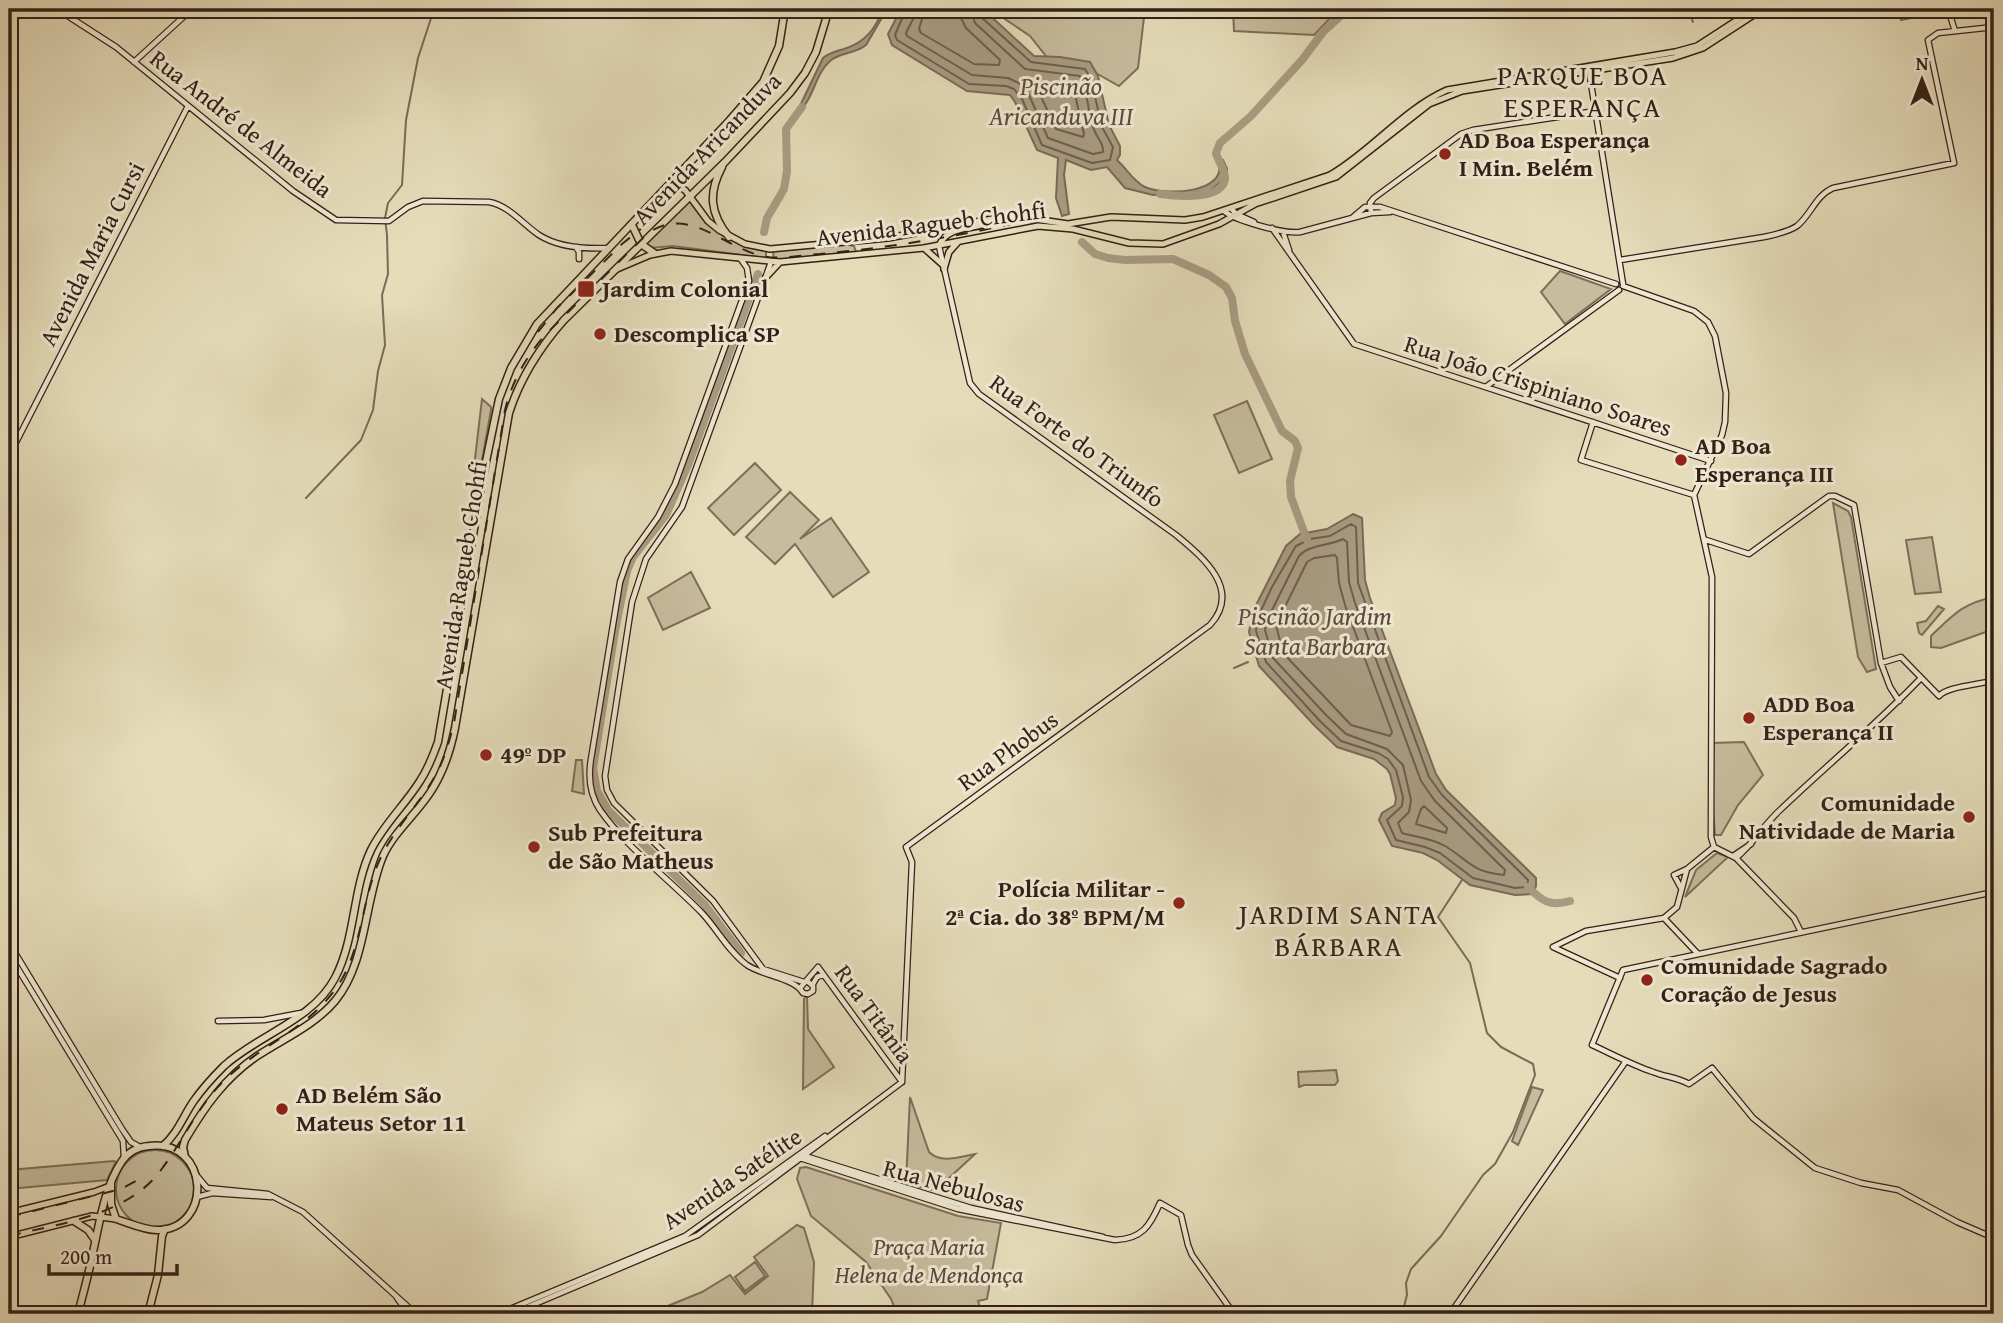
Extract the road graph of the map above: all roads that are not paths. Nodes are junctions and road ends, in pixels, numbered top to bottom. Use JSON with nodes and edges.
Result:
{"nodes":[{"id":1,"x":57,"y":9,"type":"edge"},
{"id":2,"x":192,"y":9,"type":"edge"},
{"id":3,"x":785,"y":9,"type":"edge"},
{"id":4,"x":829,"y":9,"type":"edge"},
{"id":5,"x":1754,"y":9,"type":"edge"},
{"id":6,"x":1763,"y":9,"type":"edge"},
{"id":7,"x":1948,"y":9,"type":"edge"},
{"id":8,"x":1994,"y":27,"type":"edge"},
{"id":9,"x":1955,"y":31,"type":"junction"},
{"id":10,"x":135,"y":62,"type":"junction"},
{"id":11,"x":1589,"y":69,"type":"junction"},
{"id":12,"x":188,"y":106,"type":"junction"},
{"id":13,"x":1596,"y":111,"type":"junction"},
{"id":14,"x":724,"y":162,"type":"junction"},
{"id":15,"x":670,"y":183,"type":"junction"},
{"id":16,"x":690,"y":195,"type":"junction"},
{"id":17,"x":1370,"y":205,"type":"junction"},
{"id":18,"x":1248,"y":207,"type":"junction"},
{"id":19,"x":1394,"y":212,"type":"junction"},
{"id":20,"x":1233,"y":213,"type":"junction"},
{"id":21,"x":1371,"y":213,"type":"junction"},
{"id":22,"x":1007,"y":217,"type":"junction"},
{"id":23,"x":997,"y":218,"type":"junction"},
{"id":24,"x":1352,"y":218,"type":"junction"},
{"id":25,"x":1251,"y":220,"type":"junction"},
{"id":26,"x":632,"y":225,"type":"junction"},
{"id":27,"x":1272,"y":228,"type":"junction"},
{"id":28,"x":1010,"y":231,"type":"junction"},
{"id":29,"x":1283,"y":232,"type":"junction"},
{"id":30,"x":729,"y":237,"type":"junction"},
{"id":31,"x":958,"y":242,"type":"junction"},
{"id":32,"x":641,"y":244,"type":"junction"},
{"id":33,"x":575,"y":246,"type":"junction"},
{"id":34,"x":939,"y":246,"type":"junction"},
{"id":35,"x":609,"y":248,"type":"junction"},
{"id":36,"x":924,"y":248,"type":"junction"},
{"id":37,"x":770,"y":249,"type":"junction"},
{"id":38,"x":654,"y":253,"type":"junction"},
{"id":39,"x":1291,"y":254,"type":"junction"},
{"id":40,"x":740,"y":258,"type":"junction"},
{"id":41,"x":579,"y":259,"type":"dead end"},
{"id":42,"x":1620,"y":260,"type":"junction"},
{"id":43,"x":771,"y":262,"type":"junction"},
{"id":44,"x":780,"y":262,"type":"junction"},
{"id":45,"x":943,"y":267,"type":"junction"},
{"id":46,"x":616,"y":269,"type":"junction"},
{"id":47,"x":766,"y":277,"type":"junction"},
{"id":48,"x":1619,"y":286,"type":"junction"},
{"id":49,"x":1486,"y":387,"type":"junction"},
{"id":50,"x":1593,"y":422,"type":"junction"},
{"id":51,"x":9,"y":456,"type":"edge"},
{"id":52,"x":1711,"y":461,"type":"junction"},
{"id":53,"x":1694,"y":495,"type":"junction"},
{"id":54,"x":1705,"y":540,"type":"junction"},
{"id":55,"x":1881,"y":663,"type":"junction"},
{"id":56,"x":1921,"y":678,"type":"junction"},
{"id":57,"x":1994,"y":680,"type":"edge"},
{"id":58,"x":1130,"y":683,"type":"joint"},
{"id":59,"x":1899,"y":701,"type":"junction"},
{"id":60,"x":433,"y":756,"type":"junction"},
{"id":61,"x":445,"y":762,"type":"junction"},
{"id":62,"x":430,"y":763,"type":"junction"},
{"id":63,"x":442,"y":770,"type":"junction"},
{"id":64,"x":1714,"y":847,"type":"junction"},
{"id":65,"x":1734,"y":857,"type":"junction"},
{"id":66,"x":1687,"y":869,"type":"junction"},
{"id":67,"x":1681,"y":888,"type":"junction"},
{"id":68,"x":1994,"y":892,"type":"edge"},
{"id":69,"x":1664,"y":918,"type":"junction"},
{"id":70,"x":350,"y":930,"type":"junction"},
{"id":71,"x":1801,"y":932,"type":"junction"},
{"id":72,"x":363,"y":933,"type":"junction"},
{"id":73,"x":348,"y":939,"type":"junction"},
{"id":74,"x":360,"y":942,"type":"junction"},
{"id":75,"x":9,"y":943,"type":"edge"},
{"id":76,"x":9,"y":954,"type":"edge"},
{"id":77,"x":1698,"y":954,"type":"junction"},
{"id":78,"x":823,"y":975,"type":"junction"},
{"id":79,"x":1620,"y":978,"type":"junction"},
{"id":80,"x":808,"y":982,"type":"junction"},
{"id":81,"x":800,"y":988,"type":"junction"},
{"id":82,"x":302,"y":1013,"type":"junction"},
{"id":83,"x":218,"y":1021,"type":"dead end"},
{"id":84,"x":1626,"y":1061,"type":"junction"},
{"id":85,"x":902,"y":1082,"type":"junction"},
{"id":86,"x":163,"y":1146,"type":"junction"},
{"id":87,"x":141,"y":1147,"type":"junction"},
{"id":88,"x":801,"y":1156,"type":"junction"},
{"id":89,"x":185,"y":1157,"type":"junction"},
{"id":90,"x":124,"y":1158,"type":"junction"},
{"id":91,"x":196,"y":1175,"type":"junction"},
{"id":92,"x":110,"y":1184,"type":"junction"},
{"id":93,"x":272,"y":1196,"type":"junction"},
{"id":94,"x":197,"y":1198,"type":"junction"},
{"id":95,"x":9,"y":1213,"type":"edge"},
{"id":96,"x":100,"y":1217,"type":"junction"},
{"id":97,"x":116,"y":1219,"type":"junction"},
{"id":98,"x":74,"y":1222,"type":"junction"},
{"id":99,"x":165,"y":1229,"type":"junction"},
{"id":100,"x":9,"y":1237,"type":"edge"},
{"id":101,"x":1994,"y":1238,"type":"edge"},
{"id":102,"x":95,"y":1241,"type":"junction"},
{"id":103,"x":397,"y":1298,"type":"junction"},
{"id":104,"x":78,"y":1314,"type":"edge"},
{"id":105,"x":148,"y":1314,"type":"edge"},
{"id":106,"x":409,"y":1314,"type":"edge"},
{"id":107,"x":416,"y":1314,"type":"edge"},
{"id":108,"x":498,"y":1314,"type":"edge"},
{"id":109,"x":511,"y":1314,"type":"edge"},
{"id":110,"x":1234,"y":1314,"type":"edge"},
{"id":111,"x":1450,"y":1314,"type":"edge"}],
"edges":[{"from":1,"to":10,"type":"main road","name":"Rua André de Almeida"},
{"from":2,"to":10,"type":"main road"},
{"from":3,"to":15,"type":"highway","name":"Avenida Aricanduva"},
{"from":4,"to":14,"type":"highway","name":"Avenida Aricanduva"},
{"from":5,"to":11,"type":"main road","name":"Avenida Ragueb Chohfi"},
{"from":6,"to":11,"type":"main road","name":"Avenida Ragueb Chohfi"},
{"from":7,"to":9,"type":"main road"},
{"from":8,"to":9,"type":"main road"},
{"from":9,"to":42,"type":"main road"},
{"from":10,"to":12,"type":"main road","name":"Rua André de Almeida"},
{"from":11,"to":13,"type":"main road"},
{"from":11,"to":18,"type":"main road","name":"Avenida Ragueb Chohfi"},
{"from":11,"to":20,"type":"main road","name":"Avenida Ragueb Chohfi"},
{"from":12,"to":33,"type":"main road","name":"Rua André de Almeida"},
{"from":12,"to":51,"type":"main road","name":"Avenida Maria Cursi"},
{"from":13,"to":17,"type":"main road"},
{"from":13,"to":42,"type":"main road"},
{"from":14,"to":16,"type":"highway","name":"Avenida Aricanduva"},
{"from":14,"to":30,"type":"highway"},
{"from":15,"to":16,"type":"main road","name":"Avenida Ragueb Chohfi"},
{"from":15,"to":26,"type":"highway","name":"Avenida Aricanduva"},
{"from":16,"to":30,"type":"main road","name":"Avenida Ragueb Chohfi"},
{"from":16,"to":32,"type":"highway","name":"Avenida Aricanduva"},
{"from":17,"to":19,"type":"main road"},
{"from":17,"to":21,"type":"main road"},
{"from":17,"to":24,"type":"main road"},
{"from":18,"to":20,"type":"main road","name":"Avenida Ragueb Chohfi"},
{"from":18,"to":25,"type":"main road"},
{"from":19,"to":21,"type":"main road"},
{"from":19,"to":48,"type":"main road"},
{"from":20,"to":22,"type":"main road","name":"Avenida Ragueb Chohfi"},
{"from":20,"to":25,"type":"main road"},
{"from":20,"to":28,"type":"main road","name":"Avenida Ragueb Chohfi"},
{"from":21,"to":24,"type":"main road"},
{"from":22,"to":23,"type":"main road","name":"Avenida Ragueb Chohfi"},
{"from":22,"to":28,"type":"main road"},
{"from":23,"to":34,"type":"main road"},
{"from":23,"to":37,"type":"main road","name":"Avenida Ragueb Chohfi"},
{"from":24,"to":29,"type":"main road"},
{"from":25,"to":27,"type":"main road"},
{"from":26,"to":32,"type":"highway"},
{"from":26,"to":35,"type":"highway","name":"Avenida Aricanduva"},
{"from":27,"to":29,"type":"main road"},
{"from":27,"to":39,"type":"main road"},
{"from":28,"to":31,"type":"main road","name":"Avenida Ragueb Chohfi"},
{"from":29,"to":39,"type":"main road"},
{"from":30,"to":37,"type":"main road","name":"Avenida Ragueb Chohfi"},
{"from":31,"to":34,"type":"main road","name":"Avenida Ragueb Chohfi"},
{"from":31,"to":45,"type":"main road"},
{"from":32,"to":38,"type":"highway"},
{"from":32,"to":46,"type":"highway","name":"Avenida Aricanduva"},
{"from":33,"to":35,"type":"main road","name":"Rua André de Almeida"},
{"from":33,"to":41,"type":"main road"},
{"from":34,"to":36,"type":"main road","name":"Avenida Ragueb Chohfi"},
{"from":34,"to":45,"type":"main road","name":"Rua Forte do Triunfo"},
{"from":35,"to":60,"type":"highway","name":"Avenida Ragueb Chohfi"},
{"from":36,"to":44,"type":"main road","name":"Avenida Ragueb Chohfi"},
{"from":36,"to":45,"type":"main road"},
{"from":37,"to":43,"type":"main road"},
{"from":38,"to":40,"type":"main road","name":"Avenida Ragueb Chohfi"},
{"from":38,"to":46,"type":"main road","name":"Avenida Ragueb Chohfi"},
{"from":39,"to":49,"type":"main road","name":"Rua João Crispiniano Soares"},
{"from":40,"to":43,"type":"main road","name":"Avenida Ragueb Chohfi"},
{"from":40,"to":81,"type":"main road"},
{"from":42,"to":48,"type":"main road"},
{"from":43,"to":44,"type":"main road","name":"Avenida Ragueb Chohfi"},
{"from":43,"to":47,"type":"main road"},
{"from":44,"to":47,"type":"main road"},
{"from":45,"to":58,"type":"main road","name":"Rua Forte do Triunfo"},
{"from":46,"to":61,"type":"highway","name":"Avenida Ragueb Chohfi"},
{"from":47,"to":80,"type":"main road"},
{"from":48,"to":49,"type":"main road"},
{"from":48,"to":52,"type":"main road"},
{"from":49,"to":50,"type":"main road","name":"Rua João Crispiniano Soares"},
{"from":50,"to":52,"type":"main road","name":"Rua João Crispiniano Soares"},
{"from":50,"to":53,"type":"main road"},
{"from":52,"to":53,"type":"main road"},
{"from":53,"to":54,"type":"main road"},
{"from":54,"to":55,"type":"main road"},
{"from":54,"to":64,"type":"main road"},
{"from":55,"to":56,"type":"main road"},
{"from":55,"to":59,"type":"main road"},
{"from":56,"to":57,"type":"main road"},
{"from":56,"to":59,"type":"main road"},
{"from":58,"to":85,"type":"main road","name":"Rua Phobus"},
{"from":59,"to":65,"type":"main road"},
{"from":60,"to":61,"type":"highway"},
{"from":60,"to":62,"type":"highway","name":"Avenida Ragueb Chohfi"},
{"from":61,"to":63,"type":"highway","name":"Avenida Ragueb Chohfi"},
{"from":62,"to":63,"type":"highway"},
{"from":62,"to":70,"type":"highway","name":"Avenida Ragueb Chohfi"},
{"from":63,"to":72,"type":"highway","name":"Avenida Ragueb Chohfi"},
{"from":64,"to":65,"type":"main road"},
{"from":64,"to":66,"type":"main road"},
{"from":65,"to":71,"type":"main road"},
{"from":66,"to":67,"type":"main road"},
{"from":66,"to":67,"type":"main road"},
{"from":67,"to":69,"type":"main road"},
{"from":68,"to":71,"type":"main road"},
{"from":69,"to":77,"type":"main road"},
{"from":69,"to":79,"type":"main road"},
{"from":70,"to":72,"type":"highway"},
{"from":70,"to":73,"type":"highway","name":"Avenida Ragueb Chohfi"},
{"from":71,"to":77,"type":"main road"},
{"from":72,"to":74,"type":"highway","name":"Avenida Ragueb Chohfi"},
{"from":73,"to":74,"type":"highway"},
{"from":73,"to":82,"type":"highway","name":"Avenida Ragueb Chohfi"},
{"from":74,"to":89,"type":"highway","name":"Avenida Ragueb Chohfi"},
{"from":75,"to":87,"type":"main road"},
{"from":76,"to":90,"type":"main road"},
{"from":77,"to":79,"type":"main road"},
{"from":78,"to":80,"type":"main road"},
{"from":78,"to":80,"type":"main road","name":"Rua Titânia"},
{"from":78,"to":85,"type":"main road","name":"Rua Titânia"},
{"from":79,"to":84,"type":"main road"},
{"from":80,"to":81,"type":"main road"},
{"from":80,"to":81,"type":"main road"},
{"from":82,"to":83,"type":"main road"},
{"from":82,"to":86,"type":"highway","name":"Avenida Ragueb Chohfi"},
{"from":84,"to":101,"type":"main road"},
{"from":84,"to":111,"type":"main road"},
{"from":85,"to":88,"type":"main road","name":"Avenida Satélite"},
{"from":86,"to":87,"type":"highway"},
{"from":86,"to":89,"type":"highway"},
{"from":87,"to":90,"type":"highway"},
{"from":88,"to":108,"type":"main road","name":"Avenida Satélite"},
{"from":88,"to":109,"type":"main road","name":"Avenida Satélite"},
{"from":88,"to":110,"type":"main road","name":"Rua Nebulosas"},
{"from":89,"to":91,"type":"highway"},
{"from":90,"to":92,"type":"highway"},
{"from":91,"to":93,"type":"main road"},
{"from":91,"to":94,"type":"highway"},
{"from":92,"to":95,"type":"main road"},
{"from":92,"to":96,"type":"highway"},
{"from":92,"to":97,"type":"highway"},
{"from":93,"to":94,"type":"main road"},
{"from":93,"to":103,"type":"main road"},
{"from":94,"to":99,"type":"highway"},
{"from":96,"to":97,"type":"main road"},
{"from":96,"to":98,"type":"main road"},
{"from":96,"to":102,"type":"highway"},
{"from":97,"to":99,"type":"highway"},
{"from":98,"to":100,"type":"main road"},
{"from":98,"to":102,"type":"highway"},
{"from":99,"to":105,"type":"highway"},
{"from":102,"to":104,"type":"highway"},
{"from":103,"to":106,"type":"main road"},
{"from":103,"to":107,"type":"main road"}]}
